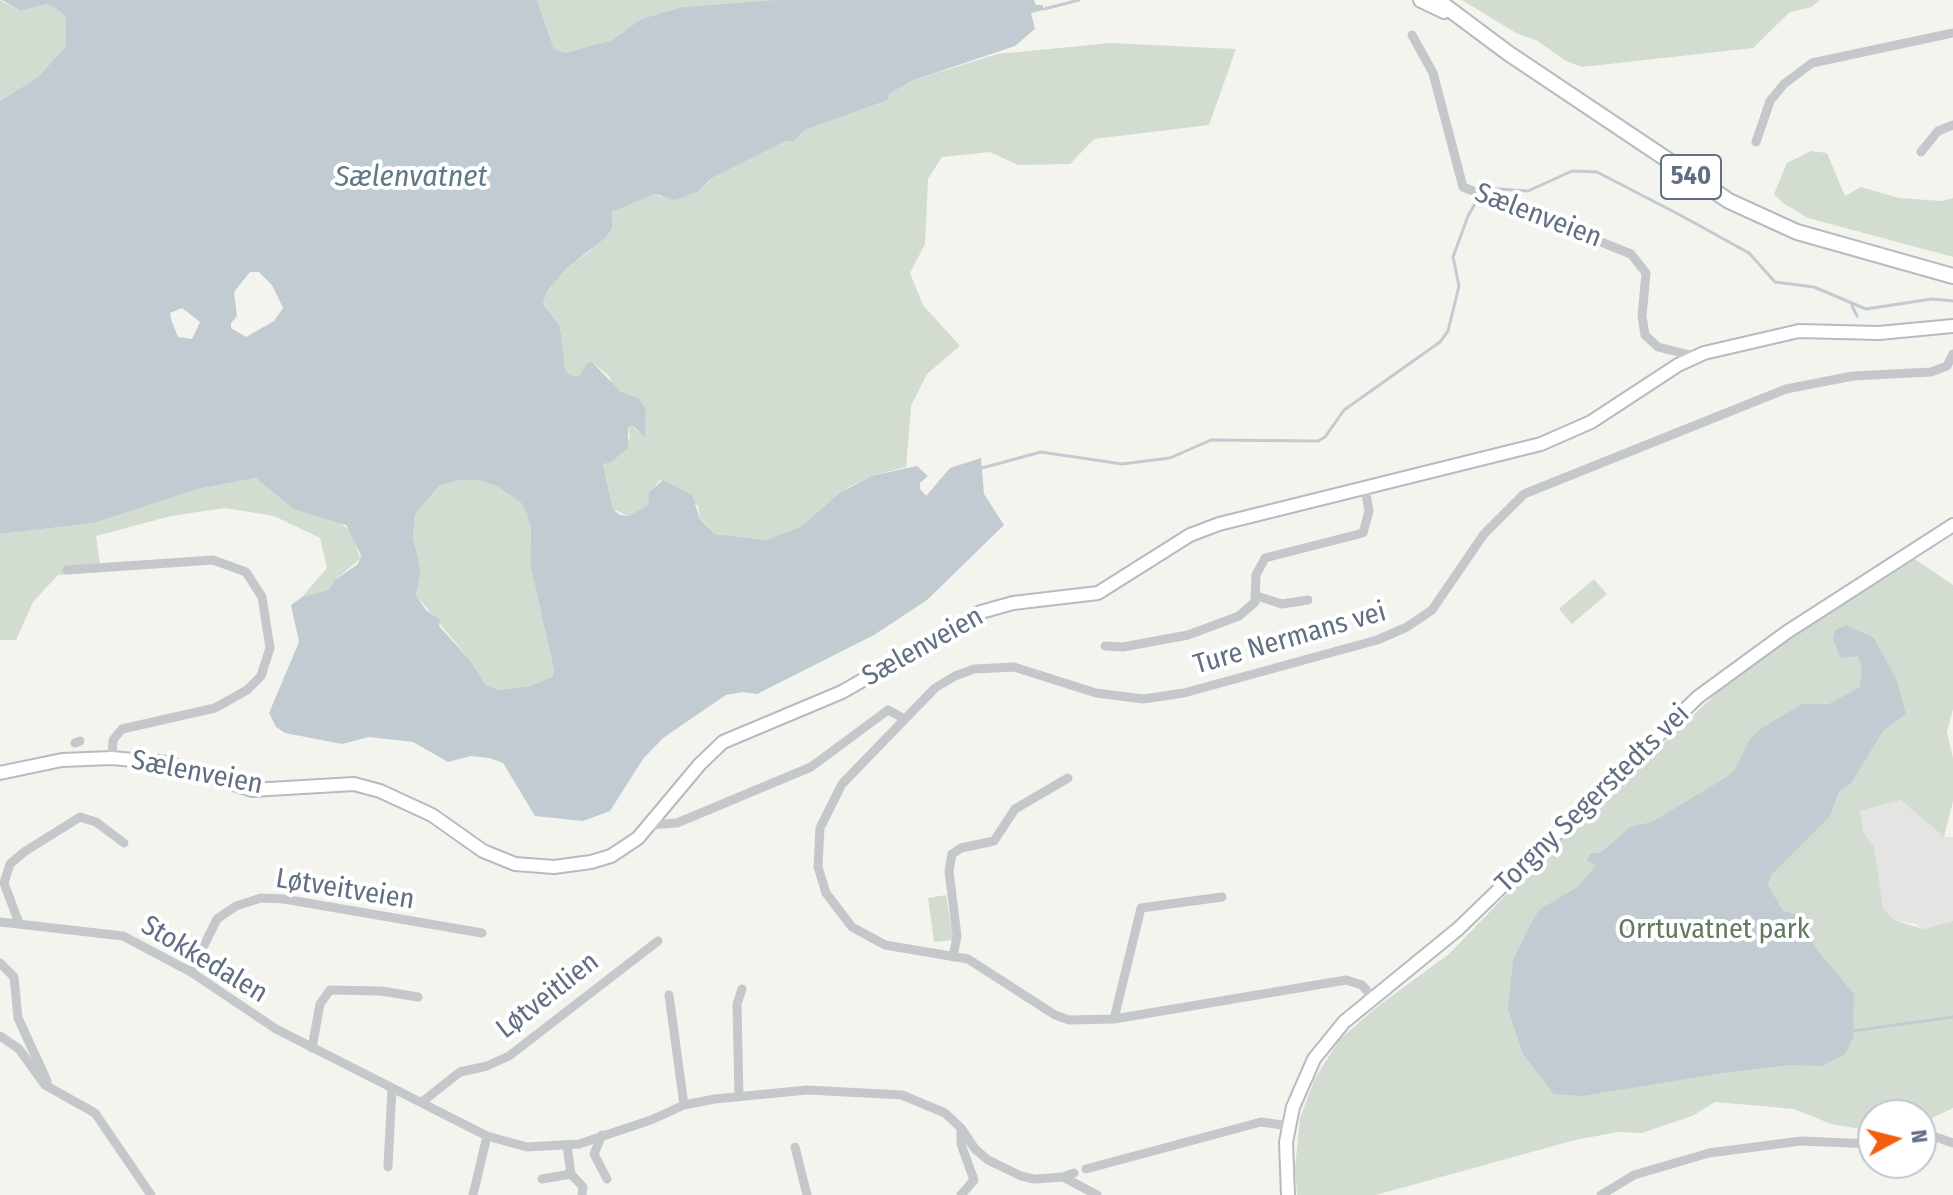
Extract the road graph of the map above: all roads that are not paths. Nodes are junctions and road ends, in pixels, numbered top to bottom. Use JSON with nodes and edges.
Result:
{"nodes":[{"id":1,"x":1421,"y":0,"type":"edge"},
{"id":2,"x":1437,"y":0,"type":"edge"},
{"id":3,"x":1459,"y":18,"type":"junction"},
{"id":4,"x":1953,"y":33,"type":"edge"},
{"id":5,"x":1412,"y":35,"type":"dead end"},
{"id":6,"x":1953,"y":125,"type":"edge"},
{"id":7,"x":1756,"y":142,"type":"dead end"},
{"id":8,"x":1921,"y":152,"type":"dead end"},
{"id":9,"x":1953,"y":276,"type":"edge"},
{"id":10,"x":1953,"y":326,"type":"edge"},
{"id":11,"x":1953,"y":354,"type":"edge"},
{"id":12,"x":1694,"y":356,"type":"junction"},
{"id":13,"x":1365,"y":489,"type":"junction"},
{"id":14,"x":1953,"y":525,"type":"edge"},
{"id":15,"x":67,"y":570,"type":"dead end"},
{"id":16,"x":1257,"y":596,"type":"junction"},
{"id":17,"x":1308,"y":600,"type":"dead end"},
{"id":18,"x":1105,"y":646,"type":"dead end"},
{"id":19,"x":905,"y":719,"type":"junction"},
{"id":20,"x":112,"y":758,"type":"junction"},
{"id":21,"x":0,"y":773,"type":"edge"},
{"id":22,"x":1068,"y":778,"type":"dead end"},
{"id":23,"x":649,"y":825,"type":"junction"},
{"id":24,"x":124,"y":843,"type":"dead end"},
{"id":25,"x":1222,"y":897,"type":"dead end"},
{"id":26,"x":0,"y":922,"type":"edge"},
{"id":27,"x":19,"y":923,"type":"junction"},
{"id":28,"x":482,"y":933,"type":"dead end"},
{"id":29,"x":658,"y":941,"type":"dead end"},
{"id":30,"x":953,"y":957,"type":"junction"},
{"id":31,"x":0,"y":963,"type":"edge"},
{"id":32,"x":191,"y":972,"type":"junction"},
{"id":33,"x":742,"y":989,"type":"dead end"},
{"id":34,"x":669,"y":995,"type":"dead end"},
{"id":35,"x":418,"y":997,"type":"dead end"},
{"id":36,"x":1373,"y":998,"type":"junction"},
{"id":37,"x":1114,"y":1019,"type":"junction"},
{"id":38,"x":0,"y":1036,"type":"edge"},
{"id":39,"x":312,"y":1048,"type":"junction"},
{"id":40,"x":49,"y":1088,"type":"junction"},
{"id":41,"x":392,"y":1088,"type":"junction"},
{"id":42,"x":739,"y":1097,"type":"junction"},
{"id":43,"x":422,"y":1102,"type":"junction"},
{"id":44,"x":684,"y":1105,"type":"junction"},
{"id":45,"x":1289,"y":1126,"type":"junction"},
{"id":46,"x":961,"y":1128,"type":"junction"},
{"id":47,"x":602,"y":1135,"type":"junction"},
{"id":48,"x":487,"y":1136,"type":"junction"},
{"id":49,"x":1857,"y":1143,"type":"edge"},
{"id":50,"x":567,"y":1146,"type":"junction"},
{"id":51,"x":795,"y":1147,"type":"dead end"},
{"id":52,"x":388,"y":1167,"type":"dead end"},
{"id":53,"x":1086,"y":1169,"type":"dead end"},
{"id":54,"x":1074,"y":1173,"type":"dead end"},
{"id":55,"x":571,"y":1174,"type":"junction"},
{"id":56,"x":1063,"y":1177,"type":"junction"},
{"id":57,"x":542,"y":1179,"type":"dead end"},
{"id":58,"x":607,"y":1179,"type":"dead end"},
{"id":59,"x":151,"y":1195,"type":"edge"},
{"id":60,"x":473,"y":1195,"type":"edge"},
{"id":61,"x":582,"y":1195,"type":"edge"},
{"id":62,"x":807,"y":1195,"type":"edge"},
{"id":63,"x":961,"y":1195,"type":"edge"},
{"id":64,"x":1097,"y":1195,"type":"edge"},
{"id":65,"x":1288,"y":1195,"type":"edge"},
{"id":66,"x":1601,"y":1195,"type":"edge"}],
"edges":[{"from":1,"to":3,"type":"main road","number":"540"},
{"from":2,"to":3,"type":"main road","number":"540"},
{"from":3,"to":9,"type":"main road","number":"540"},
{"from":4,"to":7,"type":"street"},
{"from":5,"to":12,"type":"street","name":"Sælenveien"},
{"from":6,"to":8,"type":"street"},
{"from":10,"to":12,"type":"street","name":"Sælenveien"},
{"from":11,"to":19,"type":"street","name":"Ture Nermans vei"},
{"from":12,"to":13,"type":"street","name":"Sælenveien"},
{"from":13,"to":16,"type":"street"},
{"from":13,"to":23,"type":"street","name":"Sælenveien"},
{"from":14,"to":36,"type":"street","name":"Torgny Segerstedts vei"},
{"from":15,"to":20,"type":"street"},
{"from":16,"to":17,"type":"street"},
{"from":16,"to":18,"type":"street"},
{"from":19,"to":23,"type":"street","name":"Sælenveien"},
{"from":19,"to":30,"type":"street","name":"Ture Nermans vei"},
{"from":20,"to":21,"type":"street","name":"Sælenveien"},
{"from":20,"to":23,"type":"street","name":"Sælenveien"},
{"from":22,"to":30,"type":"street"},
{"from":24,"to":27,"type":"street"},
{"from":25,"to":37,"type":"street"},
{"from":26,"to":27,"type":"street","name":"Stokkedalen"},
{"from":27,"to":32,"type":"street","name":"Stokkedalen"},
{"from":28,"to":32,"type":"street","name":"Løtveitveien"},
{"from":29,"to":43,"type":"street","name":"Løtveitlien"},
{"from":30,"to":37,"type":"street","name":"Ture Nermans vei"},
{"from":31,"to":40,"type":"street"},
{"from":32,"to":39,"type":"street","name":"Stokkedalen"},
{"from":33,"to":42,"type":"street"},
{"from":34,"to":44,"type":"street"},
{"from":35,"to":39,"type":"street"},
{"from":36,"to":37,"type":"street","name":"Ture Nermans vei"},
{"from":36,"to":45,"type":"street","name":"Torgny Segerstedts vei"},
{"from":38,"to":40,"type":"street"},
{"from":39,"to":41,"type":"street","name":"Stokkedalen"},
{"from":40,"to":59,"type":"street"},
{"from":41,"to":43,"type":"street","name":"Stokkedalen"},
{"from":41,"to":52,"type":"street"},
{"from":42,"to":44,"type":"street","name":"Stokkedalen"},
{"from":42,"to":46,"type":"street","name":"Stokkedalen"},
{"from":43,"to":48,"type":"street","name":"Stokkedalen"},
{"from":44,"to":47,"type":"street","name":"Stokkedalen"},
{"from":45,"to":53,"type":"street"},
{"from":45,"to":65,"type":"street","name":"Torgny Segerstedts vei"},
{"from":46,"to":56,"type":"street","name":"Stokkedalen"},
{"from":46,"to":63,"type":"street"},
{"from":47,"to":50,"type":"street","name":"Stokkedalen"},
{"from":47,"to":58,"type":"street"},
{"from":48,"to":50,"type":"street","name":"Stokkedalen"},
{"from":48,"to":60,"type":"street"},
{"from":49,"to":66,"type":"street"},
{"from":50,"to":55,"type":"street"},
{"from":51,"to":62,"type":"street"},
{"from":54,"to":56,"type":"street"},
{"from":55,"to":57,"type":"street"},
{"from":55,"to":61,"type":"street"},
{"from":56,"to":64,"type":"street"}]}
